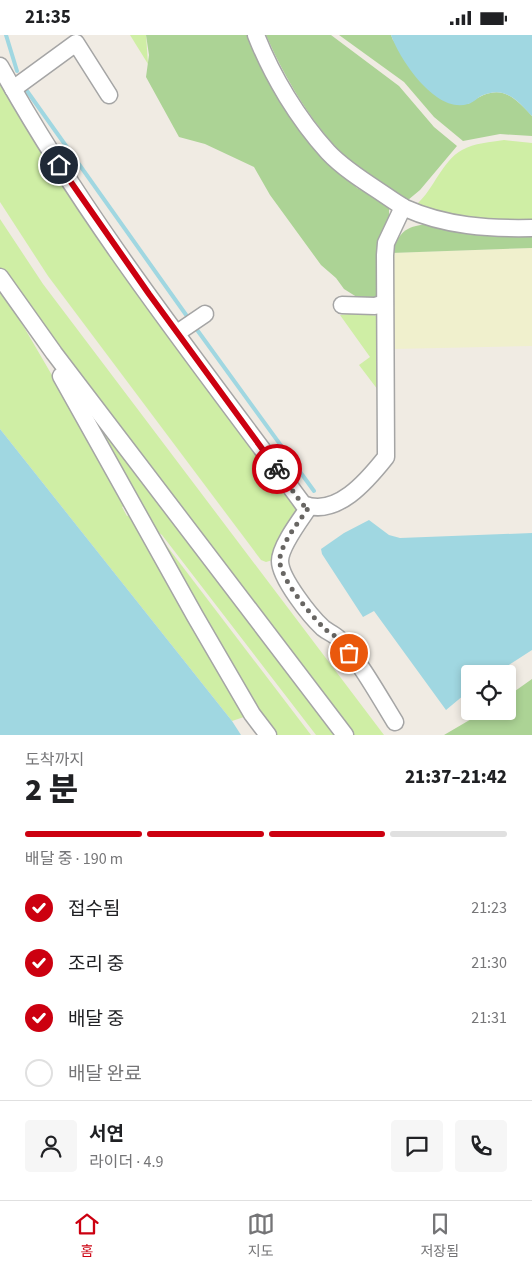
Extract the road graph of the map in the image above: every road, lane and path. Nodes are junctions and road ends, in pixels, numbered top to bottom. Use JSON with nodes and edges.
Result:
{"nodes":[{"id":1,"x":256,"y":35,"type":"edge"},
{"id":2,"x":0,"y":66,"type":"edge"},
{"id":3,"x":12,"y":89,"type":"junction"},
{"id":4,"x":109,"y":95,"type":"dead end"},
{"id":5,"x":403,"y":207,"type":"junction"},
{"id":6,"x":532,"y":228,"type":"edge"},
{"id":7,"x":0,"y":277,"type":"edge"},
{"id":8,"x":384,"y":303,"type":"junction"},
{"id":9,"x":342,"y":305,"type":"dead end"},
{"id":10,"x":54,"y":353,"type":"junction"},
{"id":11,"x":309,"y":507,"type":"junction"},
{"id":12,"x":395,"y":722,"type":"dead end"},
{"id":13,"x":268,"y":735,"type":"edge"},
{"id":14,"x":345,"y":735,"type":"edge"}],
"edges":[{"from":1,"to":5,"type":"street"},
{"from":2,"to":3,"type":"street"},
{"from":3,"to":4,"type":"street"},
{"from":3,"to":11,"type":"street"},
{"from":5,"to":6,"type":"street"},
{"from":5,"to":8,"type":"street"},
{"from":7,"to":10,"type":"street"},
{"from":8,"to":9,"type":"street"},
{"from":8,"to":11,"type":"street"},
{"from":10,"to":13,"type":"street"},
{"from":10,"to":14,"type":"street"},
{"from":11,"to":12,"type":"street"}]}
